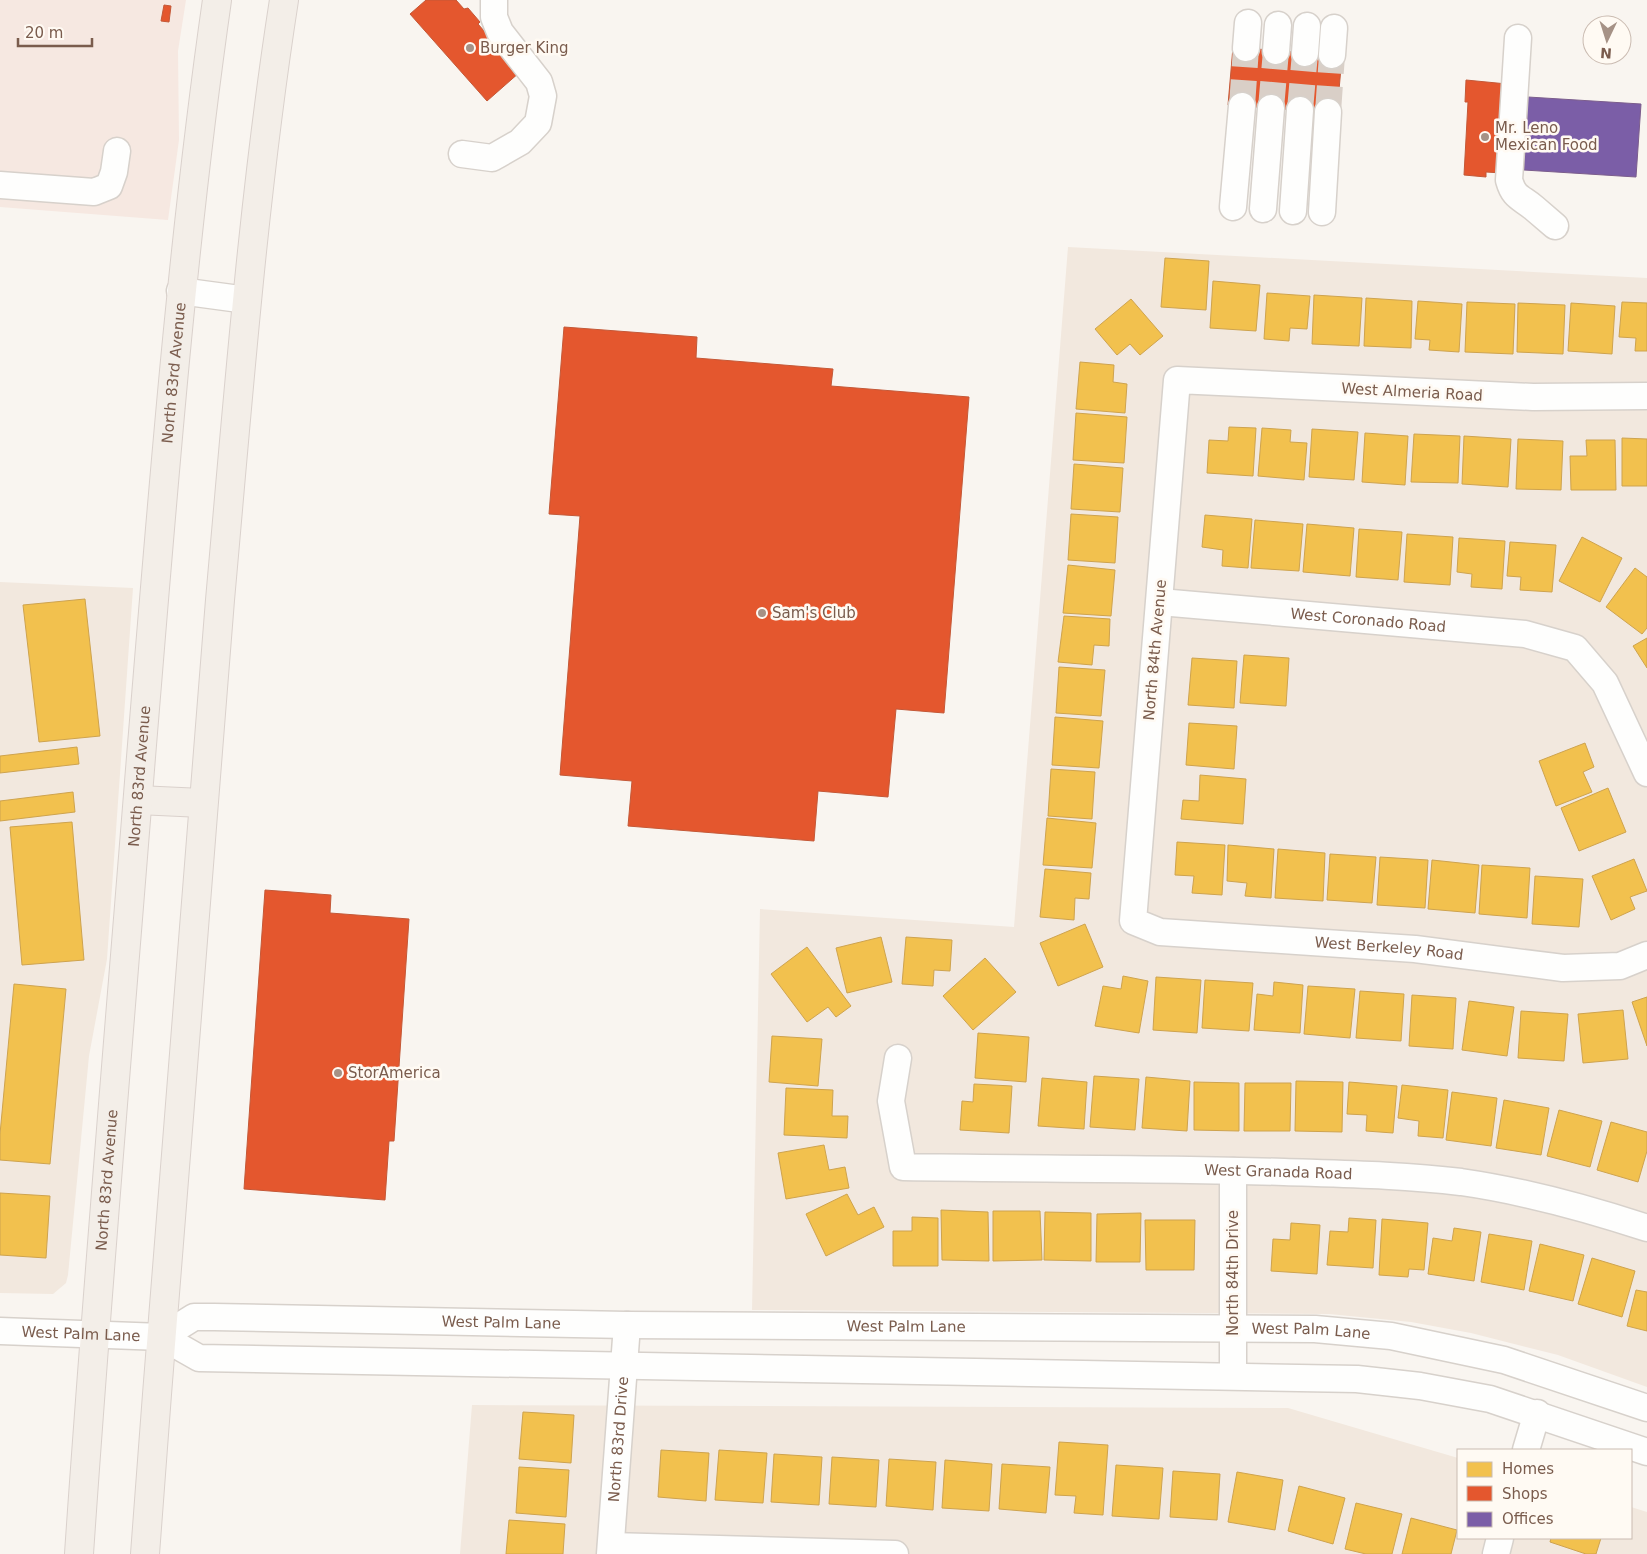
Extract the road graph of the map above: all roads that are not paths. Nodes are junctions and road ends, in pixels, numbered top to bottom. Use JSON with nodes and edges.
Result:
{"nodes":[{"id":1,"x":217,"y":0,"type":"edge"},
{"id":2,"x":284,"y":0,"type":"edge"},
{"id":3,"x":494,"y":0,"type":"edge"},
{"id":4,"x":1248,"y":23,"type":"dead end"},
{"id":5,"x":1278,"y":25,"type":"dead end"},
{"id":6,"x":1307,"y":26,"type":"dead end"},
{"id":7,"x":1334,"y":28,"type":"dead end"},
{"id":8,"x":1518,"y":38,"type":"dead end"},
{"id":9,"x":1246,"y":48,"type":"tunnel mouth"},
{"id":10,"x":1276,"y":51,"type":"tunnel mouth"},
{"id":11,"x":1305,"y":53,"type":"tunnel mouth"},
{"id":12,"x":1332,"y":55,"type":"tunnel mouth"},
{"id":13,"x":1242,"y":106,"type":"tunnel mouth"},
{"id":14,"x":1271,"y":108,"type":"tunnel mouth"},
{"id":15,"x":1300,"y":110,"type":"tunnel mouth"},
{"id":16,"x":1328,"y":112,"type":"tunnel mouth"},
{"id":17,"x":117,"y":151,"type":"dead end"},
{"id":18,"x":462,"y":154,"type":"dead end"},
{"id":19,"x":0,"y":185,"type":"edge"},
{"id":20,"x":1233,"y":207,"type":"dead end"},
{"id":21,"x":1263,"y":209,"type":"dead end"},
{"id":22,"x":1293,"y":211,"type":"dead end"},
{"id":23,"x":1322,"y":212,"type":"dead end"},
{"id":24,"x":1555,"y":226,"type":"dead end"},
{"id":25,"x":180,"y":291,"type":"junction"},
{"id":26,"x":247,"y":300,"type":"junction"},
{"id":27,"x":1177,"y":380,"type":"joint"},
{"id":28,"x":1647,"y":396,"type":"edge"},
{"id":29,"x":1160,"y":602,"type":"junction"},
{"id":30,"x":1647,"y":773,"type":"edge"},
{"id":31,"x":138,"y":800,"type":"junction"},
{"id":32,"x":202,"y":803,"type":"junction"},
{"id":33,"x":1133,"y":920,"type":"joint"},
{"id":34,"x":1647,"y":955,"type":"edge"},
{"id":35,"x":898,"y":1058,"type":"dead end"},
{"id":36,"x":1233,"y":1171,"type":"junction"},
{"id":37,"x":1647,"y":1228,"type":"edge"},
{"id":38,"x":627,"y":1325,"type":"junction"},
{"id":39,"x":1234,"y":1328,"type":"junction"},
{"id":40,"x":0,"y":1331,"type":"edge"},
{"id":41,"x":94,"y":1336,"type":"junction"},
{"id":42,"x":162,"y":1337,"type":"junction"},
{"id":43,"x":624,"y":1367,"type":"junction"},
{"id":44,"x":1233,"y":1376,"type":"junction"},
{"id":45,"x":1647,"y":1408,"type":"edge"},
{"id":46,"x":1537,"y":1413,"type":"junction"},
{"id":47,"x":1526,"y":1449,"type":"edge"},
{"id":48,"x":1647,"y":1452,"type":"edge"},
{"id":49,"x":1500,"y":1539,"type":"edge"},
{"id":50,"x":611,"y":1550,"type":"edge"},
{"id":51,"x":79,"y":1554,"type":"edge"},
{"id":52,"x":146,"y":1554,"type":"edge"},
{"id":53,"x":895,"y":1554,"type":"edge"},
{"id":54,"x":1496,"y":1554,"type":"edge"}],
"edges":[{"from":1,"to":25,"type":"main road","name":"North 83rd Avenue"},
{"from":2,"to":26,"type":"main road"},
{"from":3,"to":18,"type":"street"},
{"from":4,"to":9,"type":"street"},
{"from":5,"to":10,"type":"street"},
{"from":6,"to":11,"type":"street"},
{"from":7,"to":12,"type":"street"},
{"from":8,"to":24,"type":"street"},
{"from":13,"to":20,"type":"street"},
{"from":14,"to":21,"type":"street"},
{"from":15,"to":22,"type":"street"},
{"from":16,"to":23,"type":"street"},
{"from":17,"to":19,"type":"street"},
{"from":25,"to":26,"type":"street"},
{"from":25,"to":31,"type":"main road","name":"North 83rd Avenue"},
{"from":26,"to":32,"type":"main road"},
{"from":27,"to":28,"type":"street","name":"West Almeria Road"},
{"from":27,"to":29,"type":"street","name":"North 84th Avenue"},
{"from":29,"to":30,"type":"street","name":"West Coronado Road"},
{"from":29,"to":33,"type":"street","name":"North 84th Avenue"},
{"from":31,"to":32,"type":"main road"},
{"from":31,"to":41,"type":"main road","name":"North 83rd Avenue"},
{"from":32,"to":42,"type":"main road"},
{"from":33,"to":34,"type":"street","name":"West Berkeley Road"},
{"from":35,"to":36,"type":"street","name":"West Granada Road"},
{"from":36,"to":37,"type":"street","name":"West Granada Road"},
{"from":36,"to":39,"type":"street","name":"North 84th Drive"},
{"from":38,"to":39,"type":"street","name":"West Palm Lane"},
{"from":38,"to":42,"type":"street","name":"West Palm Lane"},
{"from":38,"to":43,"type":"street","name":"North 83rd Drive"},
{"from":39,"to":44,"type":"street","name":"North 84th Drive"},
{"from":39,"to":45,"type":"street","name":"West Palm Lane"},
{"from":40,"to":41,"type":"street","name":"West Palm Lane"},
{"from":41,"to":42,"type":"street","name":"West Palm Lane"},
{"from":41,"to":51,"type":"main road","name":"North 83rd Avenue"},
{"from":42,"to":43,"type":"street","name":"West Palm Lane"},
{"from":42,"to":52,"type":"main road"},
{"from":43,"to":44,"type":"street","name":"West Palm Lane"},
{"from":43,"to":50,"type":"street","name":"North 83rd Drive"},
{"from":44,"to":46,"type":"street","name":"West Palm Lane"},
{"from":46,"to":47,"type":"street"},
{"from":46,"to":48,"type":"street","name":"West Palm Lane"},
{"from":49,"to":54,"type":"street"},
{"from":50,"to":53,"type":"street"}]}
